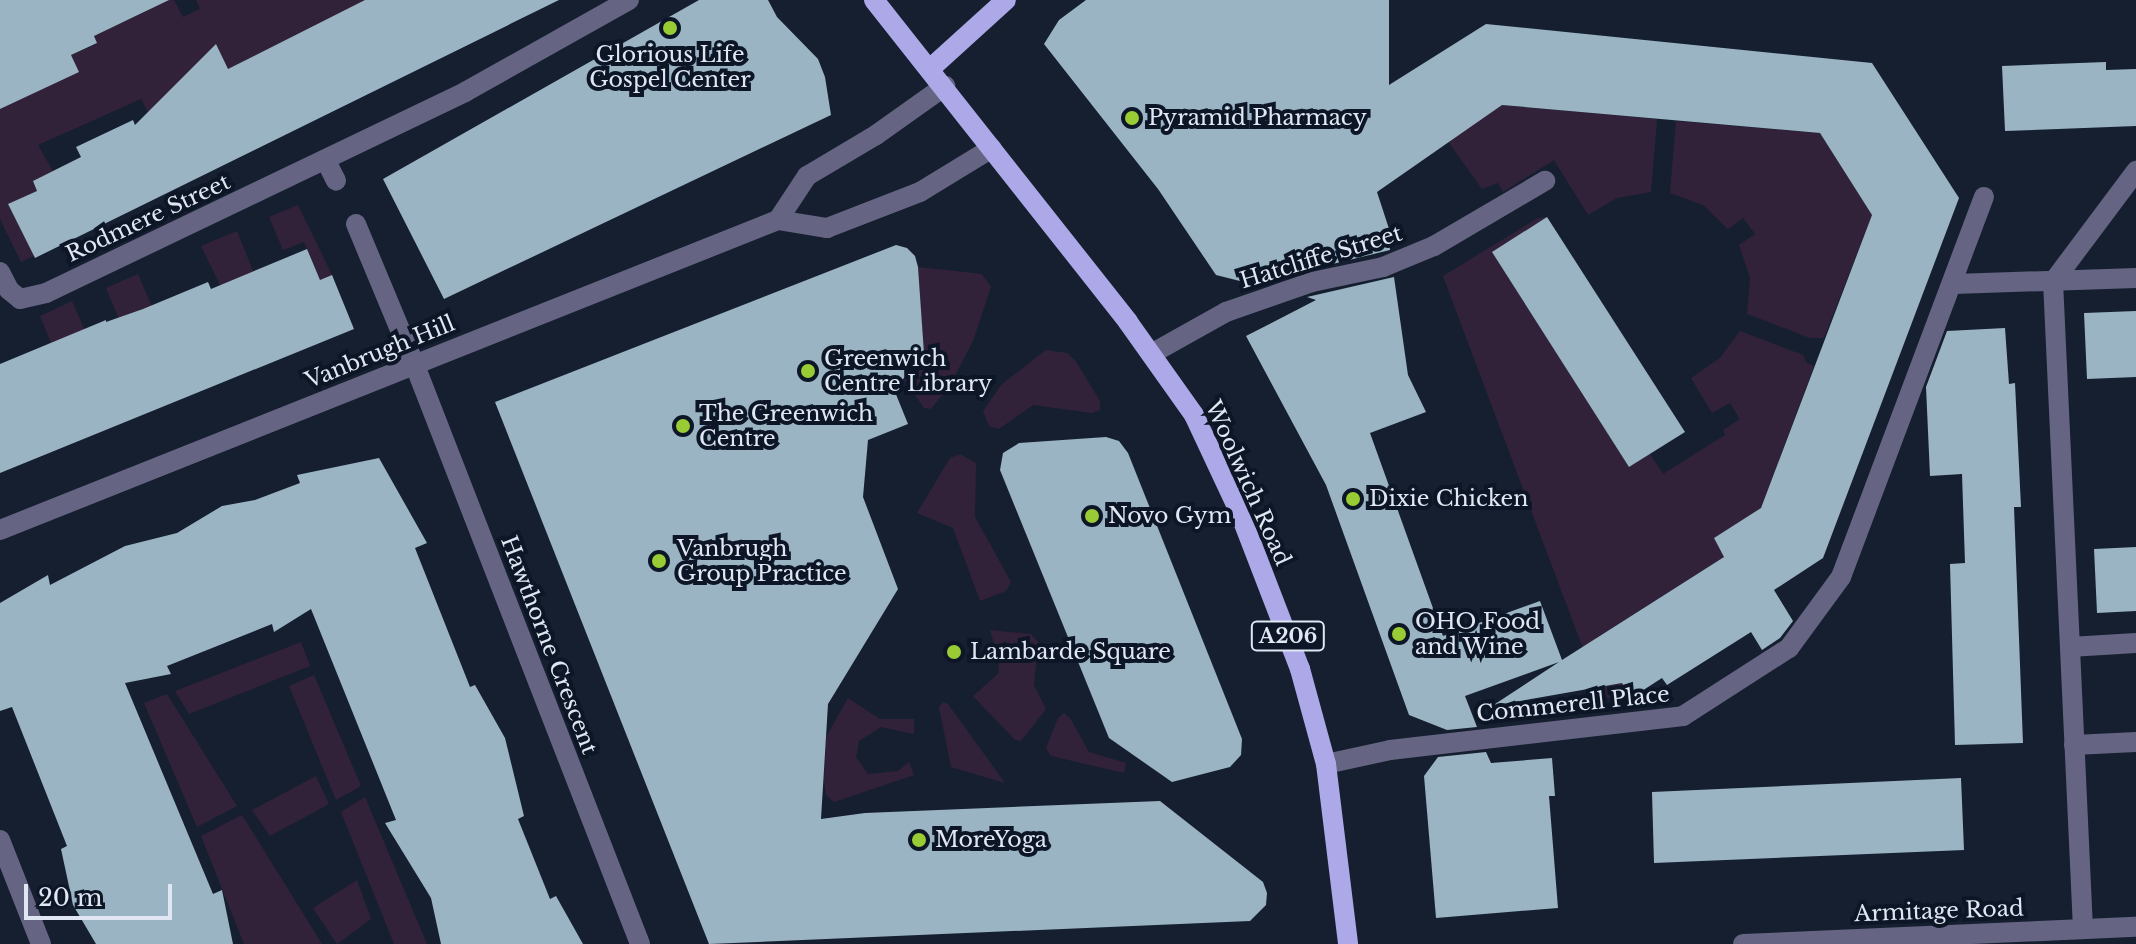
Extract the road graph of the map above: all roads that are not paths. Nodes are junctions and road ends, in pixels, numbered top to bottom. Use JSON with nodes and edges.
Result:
{"nodes":[{"id":1,"x":629,"y":0,"type":"edge"},
{"id":2,"x":874,"y":0,"type":"edge"},
{"id":3,"x":1006,"y":0,"type":"edge"},
{"id":4,"x":931,"y":68,"type":"junction"},
{"id":5,"x":945,"y":86,"type":"junction"},
{"id":6,"x":992,"y":148,"type":"junction"},
{"id":7,"x":326,"y":161,"type":"junction"},
{"id":8,"x":2136,"y":171,"type":"edge"},
{"id":9,"x":336,"y":181,"type":"dead end"},
{"id":10,"x":1545,"y":181,"type":"dead end"},
{"id":11,"x":1984,"y":197,"type":"dead end"},
{"id":12,"x":778,"y":220,"type":"junction"},
{"id":13,"x":356,"y":224,"type":"dead end"},
{"id":14,"x":0,"y":272,"type":"edge"},
{"id":15,"x":2136,"y":278,"type":"edge"},
{"id":16,"x":2053,"y":282,"type":"junction"},
{"id":17,"x":1954,"y":284,"type":"junction"},
{"id":18,"x":1151,"y":354,"type":"junction"},
{"id":19,"x":414,"y":363,"type":"junction"},
{"id":20,"x":0,"y":530,"type":"edge"},
{"id":21,"x":2136,"y":643,"type":"edge"},
{"id":22,"x":2070,"y":647,"type":"junction"},
{"id":23,"x":2136,"y":742,"type":"edge"},
{"id":24,"x":2074,"y":745,"type":"junction"},
{"id":25,"x":1326,"y":764,"type":"junction"},
{"id":26,"x":0,"y":840,"type":"edge"},
{"id":27,"x":2136,"y":927,"type":"edge"},
{"id":28,"x":2083,"y":929,"type":"junction"},
{"id":29,"x":1966,"y":939,"type":"edge"},
{"id":30,"x":41,"y":944,"type":"edge"},
{"id":31,"x":640,"y":944,"type":"edge"},
{"id":32,"x":1348,"y":944,"type":"edge"},
{"id":33,"x":1743,"y":944,"type":"edge"}],
"edges":[{"from":1,"to":7,"type":"street","name":"Rodmere Street"},
{"from":2,"to":4,"type":"main road","number":"A206"},
{"from":3,"to":4,"type":"main road"},
{"from":4,"to":5,"type":"main road","name":"Woolwich Road","number":"A206"},
{"from":5,"to":6,"type":"main road","name":"Woolwich Road","number":"A206"},
{"from":5,"to":12,"type":"street"},
{"from":6,"to":12,"type":"street"},
{"from":6,"to":18,"type":"main road","name":"Woolwich Road","number":"A206"},
{"from":7,"to":9,"type":"street"},
{"from":7,"to":14,"type":"street","name":"Rodmere Street"},
{"from":8,"to":16,"type":"street"},
{"from":10,"to":18,"type":"street","name":"Hatcliffe Street"},
{"from":11,"to":17,"type":"street","name":"Commerell Place"},
{"from":12,"to":19,"type":"street","name":"Vanbrugh Hill"},
{"from":13,"to":19,"type":"street"},
{"from":15,"to":16,"type":"street"},
{"from":16,"to":17,"type":"street"},
{"from":16,"to":22,"type":"street"},
{"from":17,"to":25,"type":"street","name":"Commerell Place"},
{"from":18,"to":25,"type":"main road","name":"Woolwich Road","number":"A206"},
{"from":19,"to":20,"type":"street","name":"Vanbrugh Hill"},
{"from":19,"to":31,"type":"street","name":"Hawthorne Crescent"},
{"from":21,"to":22,"type":"street"},
{"from":22,"to":24,"type":"street"},
{"from":23,"to":24,"type":"street"},
{"from":24,"to":28,"type":"street"},
{"from":25,"to":32,"type":"main road","name":"Woolwich Road","number":"A206"},
{"from":26,"to":30,"type":"street"},
{"from":27,"to":28,"type":"street","name":"Armitage Road"},
{"from":28,"to":29,"type":"street","name":"Armitage Road"},
{"from":29,"to":33,"type":"street","name":"Armitage Road"}]}
